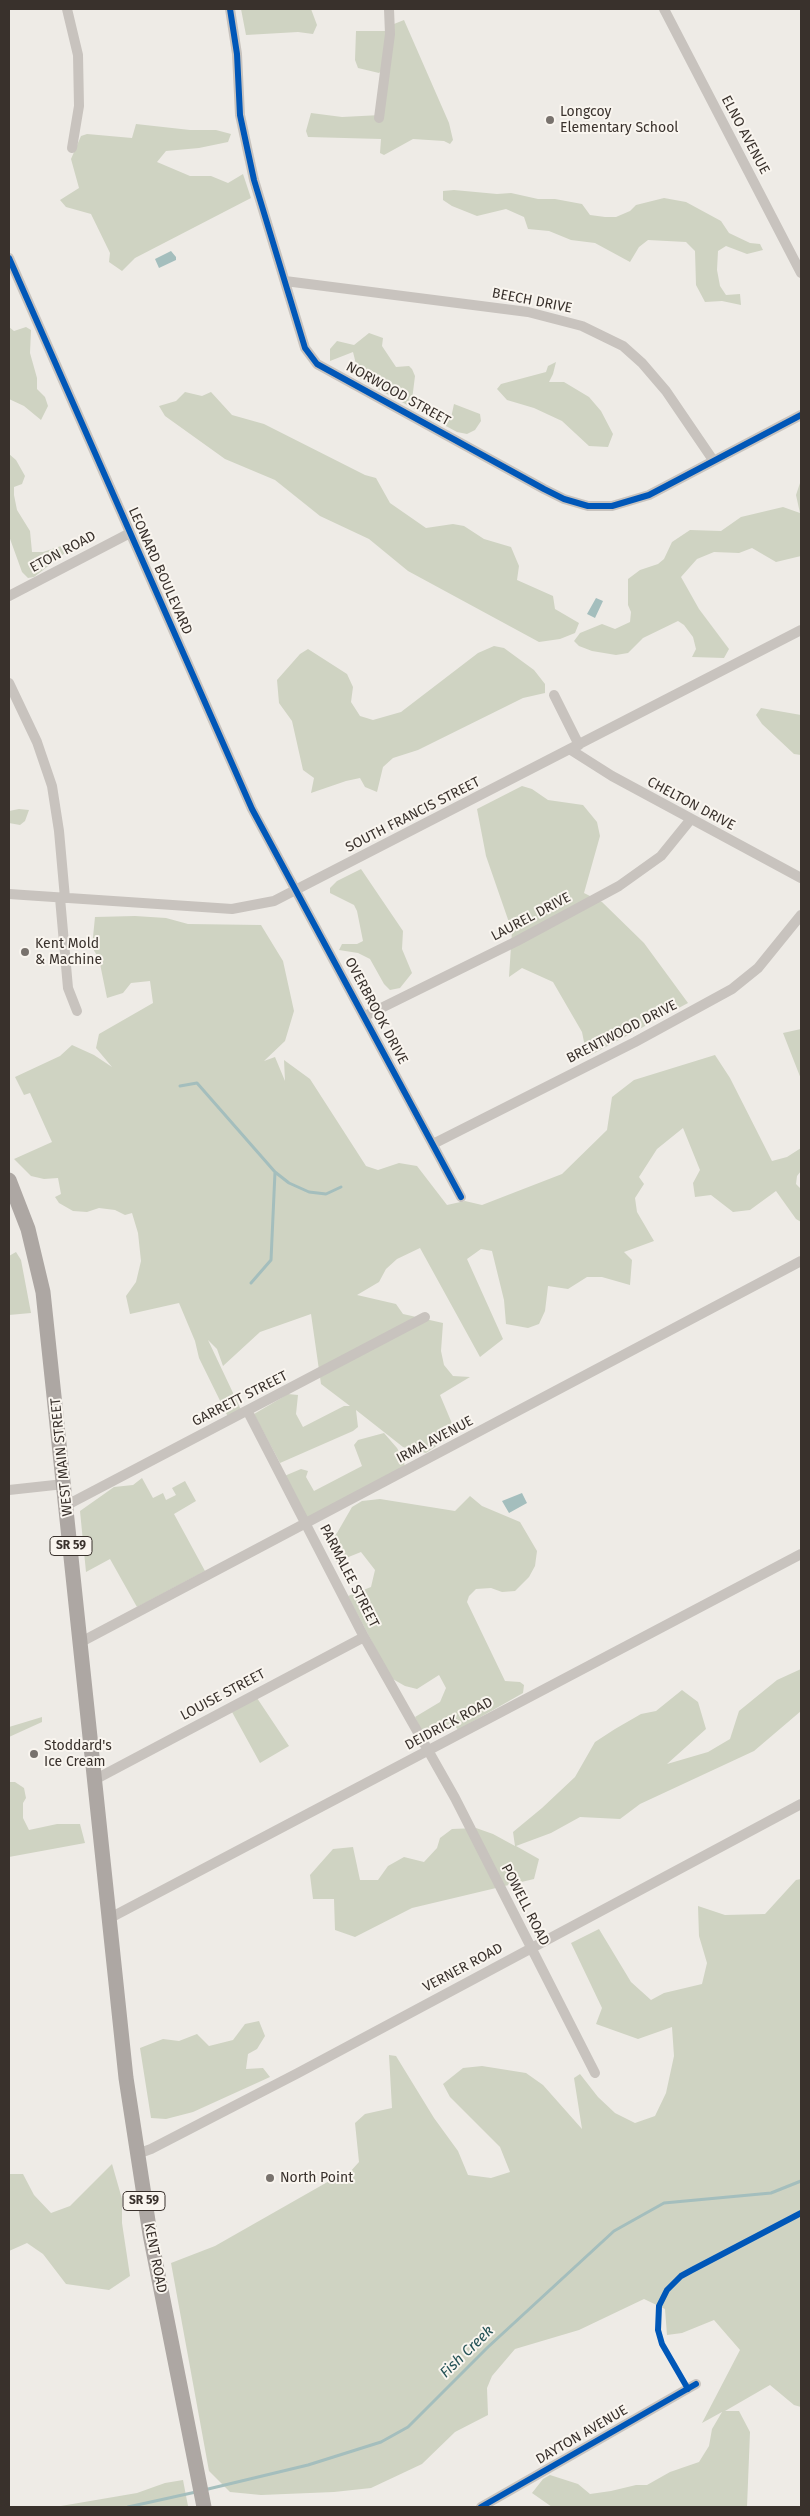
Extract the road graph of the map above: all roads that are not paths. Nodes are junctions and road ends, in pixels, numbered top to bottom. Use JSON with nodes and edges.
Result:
{"nodes":[{"id":1,"x":68,"y":9,"type":"edge"},
{"id":2,"x":230,"y":9,"type":"edge"},
{"id":3,"x":389,"y":9,"type":"edge"},
{"id":4,"x":664,"y":9,"type":"edge"},
{"id":5,"x":379,"y":118,"type":"dead end"},
{"id":6,"x":72,"y":148,"type":"dead end"},
{"id":7,"x":9,"y":258,"type":"edge"},
{"id":8,"x":801,"y":273,"type":"edge"},
{"id":9,"x":285,"y":281,"type":"junction"},
{"id":10,"x":801,"y":416,"type":"edge"},
{"id":11,"x":713,"y":460,"type":"junction"},
{"id":12,"x":130,"y":533,"type":"junction"},
{"id":13,"x":9,"y":596,"type":"edge"},
{"id":14,"x":801,"y":630,"type":"edge"},
{"id":15,"x":9,"y":683,"type":"edge"},
{"id":16,"x":554,"y":695,"type":"dead end"},
{"id":17,"x":575,"y":747,"type":"junction"},
{"id":18,"x":690,"y":819,"type":"junction"},
{"id":19,"x":801,"y":878,"type":"edge"},
{"id":20,"x":297,"y":890,"type":"junction"},
{"id":21,"x":9,"y":894,"type":"edge"},
{"id":22,"x":62,"y":898,"type":"junction"},
{"id":23,"x":801,"y":915,"type":"edge"},
{"id":24,"x":77,"y":1012,"type":"dead end"},
{"id":25,"x":365,"y":1016,"type":"junction"},
{"id":26,"x":433,"y":1144,"type":"junction"},
{"id":27,"x":9,"y":1180,"type":"edge"},
{"id":28,"x":461,"y":1197,"type":"dead end"},
{"id":29,"x":801,"y":1261,"type":"edge"},
{"id":30,"x":424,"y":1317,"type":"dead end"},
{"id":31,"x":248,"y":1412,"type":"junction"},
{"id":32,"x":64,"y":1484,"type":"junction"},
{"id":33,"x":9,"y":1490,"type":"edge"},
{"id":34,"x":67,"y":1506,"type":"junction"},
{"id":35,"x":307,"y":1524,"type":"junction"},
{"id":36,"x":801,"y":1554,"type":"edge"},
{"id":37,"x":364,"y":1637,"type":"junction"},
{"id":38,"x":81,"y":1642,"type":"junction"},
{"id":39,"x":429,"y":1750,"type":"junction"},
{"id":40,"x":96,"y":1779,"type":"junction"},
{"id":41,"x":801,"y":1804,"type":"edge"},
{"id":42,"x":110,"y":1918,"type":"junction"},
{"id":43,"x":531,"y":1947,"type":"junction"},
{"id":44,"x":595,"y":2073,"type":"dead end"},
{"id":45,"x":137,"y":2154,"type":"junction"},
{"id":46,"x":696,"y":2384,"type":"dead end"},
{"id":47,"x":203,"y":2506,"type":"edge"},
{"id":48,"x":481,"y":2507,"type":"edge"}],
"edges":[{"from":1,"to":6,"type":"street"},
{"from":2,"to":9,"type":"street","name":"NORWOOD STREET"},
{"from":3,"to":5,"type":"street"},
{"from":4,"to":8,"type":"street","name":"ELNO AVENUE"},
{"from":7,"to":12,"type":"street","name":"LEONARD BOULEVARD"},
{"from":9,"to":11,"type":"street","name":"BEECH DRIVE"},
{"from":9,"to":11,"type":"street","name":"NORWOOD STREET"},
{"from":10,"to":11,"type":"street","name":"NORWOOD STREET"},
{"from":12,"to":13,"type":"street","name":"ETON ROAD"},
{"from":12,"to":20,"type":"street","name":"LEONARD BOULEVARD"},
{"from":14,"to":17,"type":"street","name":"SOUTH FRANCIS STREET"},
{"from":15,"to":22,"type":"street"},
{"from":16,"to":17,"type":"street"},
{"from":17,"to":18,"type":"street","name":"CHELTON DRIVE"},
{"from":17,"to":20,"type":"street","name":"SOUTH FRANCIS STREET"},
{"from":18,"to":19,"type":"street","name":"CHELTON DRIVE"},
{"from":18,"to":25,"type":"street","name":"LAUREL DRIVE"},
{"from":20,"to":22,"type":"street","name":"SOUTH FRANCIS STREET"},
{"from":20,"to":25,"type":"street","name":"OVERBROOK DRIVE"},
{"from":21,"to":22,"type":"street","name":"SOUTH FRANCIS STREET"},
{"from":22,"to":24,"type":"street"},
{"from":23,"to":26,"type":"street","name":"BRENTWOOD DRIVE"},
{"from":25,"to":26,"type":"street","name":"OVERBROOK DRIVE"},
{"from":26,"to":28,"type":"street","name":"OVERBROOK DRIVE"},
{"from":27,"to":32,"type":"main road","name":"WEST MAIN STREET","number":"SR 59"},
{"from":29,"to":35,"type":"street","name":"IRMA AVENUE"},
{"from":30,"to":31,"type":"street","name":"GARRETT STREET"},
{"from":31,"to":34,"type":"street","name":"GARRETT STREET"},
{"from":31,"to":35,"type":"street","name":"PARMALEE STREET"},
{"from":32,"to":33,"type":"street"},
{"from":32,"to":34,"type":"main road","name":"WEST MAIN STREET","number":"SR 59"},
{"from":34,"to":38,"type":"main road","name":"WEST MAIN STREET","number":"SR 59"},
{"from":35,"to":37,"type":"street","name":"PARMALEE STREET"},
{"from":35,"to":38,"type":"street","name":"IRMA AVENUE"},
{"from":36,"to":39,"type":"street","name":"DEIDRICK ROAD"},
{"from":37,"to":39,"type":"street","name":"PARMALEE STREET"},
{"from":37,"to":40,"type":"street","name":"LOUISE STREET"},
{"from":38,"to":40,"type":"main road","name":"WEST MAIN STREET","number":"SR 59"},
{"from":39,"to":42,"type":"street","name":"DEIDRICK ROAD"},
{"from":39,"to":43,"type":"street","name":"POWELL ROAD"},
{"from":40,"to":42,"type":"main road","name":"WEST MAIN STREET","number":"SR 59"},
{"from":41,"to":43,"type":"street","name":"VERNER ROAD"},
{"from":42,"to":45,"type":"main road","name":"KENT ROAD","number":"SR 59"},
{"from":43,"to":44,"type":"street","name":"POWELL ROAD"},
{"from":43,"to":45,"type":"street","name":"VERNER ROAD"},
{"from":45,"to":47,"type":"main road","name":"KENT ROAD","number":"SR 59"},
{"from":46,"to":48,"type":"street","name":"DAYTON AVENUE"}]}
